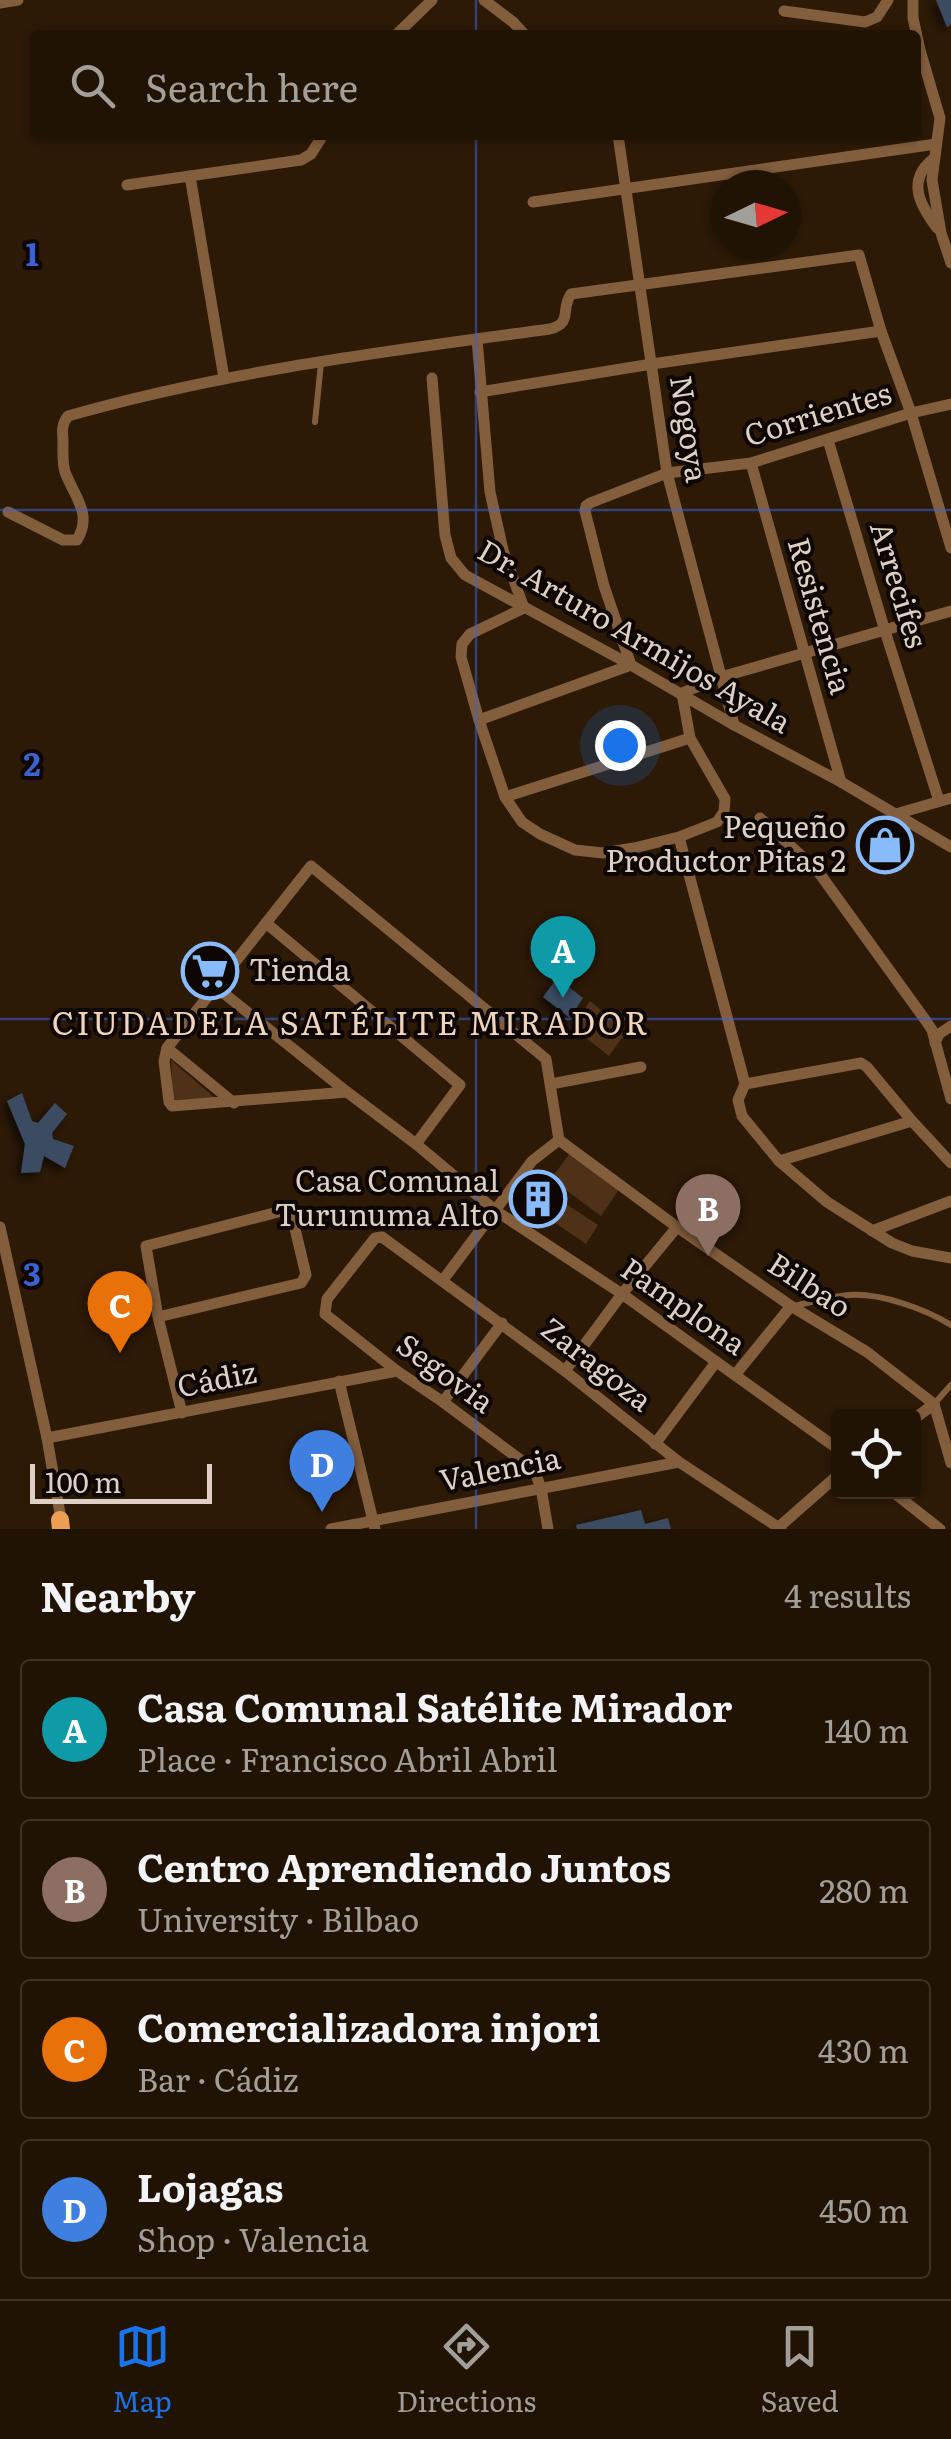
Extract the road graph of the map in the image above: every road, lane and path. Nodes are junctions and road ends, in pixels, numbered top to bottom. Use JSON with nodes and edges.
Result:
{"nodes":[{"id":1,"x":18,"y":0,"type":"edge"},
{"id":2,"x":432,"y":0,"type":"edge"},
{"id":3,"x":484,"y":0,"type":"edge"},
{"id":4,"x":888,"y":0,"type":"edge"},
{"id":5,"x":912,"y":0,"type":"edge"},
{"id":6,"x":0,"y":3,"type":"edge"},
{"id":7,"x":784,"y":11,"type":"dead end"},
{"id":8,"x":401,"y":30,"type":"edge"},
{"id":9,"x":520,"y":30,"type":"edge"},
{"id":10,"x":916,"y":30,"type":"edge"},
{"id":11,"x":921,"y":53,"type":"edge"},
{"id":12,"x":320,"y":140,"type":"edge"},
{"id":13,"x":619,"y":140,"type":"edge"},
{"id":14,"x":936,"y":144,"type":"junction"},
{"id":15,"x":190,"y":176,"type":"junction"},
{"id":16,"x":126,"y":185,"type":"dead end"},
{"id":17,"x":627,"y":189,"type":"junction"},
{"id":18,"x":532,"y":202,"type":"dead end"},
{"id":19,"x":951,"y":263,"type":"edge"},
{"id":20,"x":640,"y":284,"type":"junction"},
{"id":21,"x":881,"y":331,"type":"junction"},
{"id":22,"x":477,"y":339,"type":"junction"},
{"id":23,"x":321,"y":362,"type":"junction"},
{"id":24,"x":652,"y":364,"type":"junction"},
{"id":25,"x":224,"y":378,"type":"junction"},
{"id":26,"x":432,"y":378,"type":"dead end"},
{"id":27,"x":480,"y":392,"type":"junction"},
{"id":28,"x":951,"y":404,"type":"edge"},
{"id":29,"x":910,"y":413,"type":"junction"},
{"id":30,"x":315,"y":422,"type":"dead end"},
{"id":31,"x":828,"y":440,"type":"junction"},
{"id":32,"x":751,"y":463,"type":"junction"},
{"id":33,"x":668,"y":474,"type":"junction"},
{"id":34,"x":8,"y":512,"type":"dead end"},
{"id":35,"x":951,"y":548,"type":"edge"},
{"id":36,"x":524,"y":608,"type":"junction"},
{"id":37,"x":951,"y":612,"type":"edge"},
{"id":38,"x":885,"y":631,"type":"junction"},
{"id":39,"x":804,"y":654,"type":"junction"},
{"id":40,"x":631,"y":665,"type":"junction"},
{"id":41,"x":721,"y":677,"type":"junction"},
{"id":42,"x":682,"y":694,"type":"junction"},
{"id":43,"x":479,"y":720,"type":"junction"},
{"id":44,"x":734,"y":725,"type":"junction"},
{"id":45,"x":690,"y":738,"type":"junction"},
{"id":46,"x":841,"y":782,"type":"junction"},
{"id":47,"x":506,"y":797,"type":"junction"},
{"id":48,"x":945,"y":800,"type":"edge"},
{"id":49,"x":896,"y":814,"type":"junction"},
{"id":50,"x":760,"y":818,"type":"dead end"},
{"id":51,"x":680,"y":836,"type":"junction"},
{"id":52,"x":951,"y":848,"type":"edge"},
{"id":53,"x":266,"y":923,"type":"junction"},
{"id":54,"x":216,"y":987,"type":"junction"},
{"id":55,"x":951,"y":1026,"type":"edge"},
{"id":56,"x":935,"y":1043,"type":"junction"},
{"id":57,"x":167,"y":1048,"type":"junction"},
{"id":58,"x":641,"y":1066,"type":"dead end"},
{"id":59,"x":551,"y":1084,"type":"junction"},
{"id":60,"x":745,"y":1084,"type":"junction"},
{"id":61,"x":347,"y":1092,"type":"junction"},
{"id":62,"x":951,"y":1099,"type":"edge"},
{"id":63,"x":234,"y":1103,"type":"junction"},
{"id":64,"x":912,"y":1121,"type":"junction"},
{"id":65,"x":559,"y":1140,"type":"junction"},
{"id":66,"x":416,"y":1144,"type":"junction"},
{"id":67,"x":778,"y":1161,"type":"junction"},
{"id":68,"x":951,"y":1163,"type":"edge"},
{"id":69,"x":951,"y":1201,"type":"edge"},
{"id":70,"x":496,"y":1211,"type":"junction"},
{"id":71,"x":0,"y":1227,"type":"edge"},
{"id":72,"x":677,"y":1227,"type":"junction"},
{"id":73,"x":872,"y":1231,"type":"junction"},
{"id":74,"x":951,"y":1258,"type":"edge"},
{"id":75,"x":443,"y":1280,"type":"junction"},
{"id":76,"x":622,"y":1294,"type":"junction"},
{"id":77,"x":791,"y":1306,"type":"junction"},
{"id":78,"x":158,"y":1317,"type":"junction"},
{"id":79,"x":328,"y":1318,"type":"joint"},
{"id":80,"x":502,"y":1324,"type":"junction"},
{"id":81,"x":951,"y":1325,"type":"edge"},
{"id":82,"x":716,"y":1362,"type":"junction"},
{"id":83,"x":397,"y":1371,"type":"junction"},
{"id":84,"x":566,"y":1371,"type":"junction"},
{"id":85,"x":735,"y":1374,"type":"junction"},
{"id":86,"x":339,"y":1381,"type":"junction"},
{"id":87,"x":951,"y":1385,"type":"edge"},
{"id":88,"x":443,"y":1402,"type":"junction"},
{"id":89,"x":951,"y":1403,"type":"edge"},
{"id":90,"x":934,"y":1404,"type":"junction"},
{"id":91,"x":182,"y":1413,"type":"junction"},
{"id":92,"x":921,"y":1413,"type":"edge"},
{"id":93,"x":47,"y":1438,"type":"junction"},
{"id":94,"x":655,"y":1444,"type":"junction"},
{"id":95,"x":831,"y":1444,"type":"edge"},
{"id":96,"x":679,"y":1462,"type":"junction"},
{"id":97,"x":951,"y":1462,"type":"edge"},
{"id":98,"x":831,"y":1481,"type":"edge"},
{"id":99,"x":541,"y":1488,"type":"junction"},
{"id":100,"x":903,"y":1499,"type":"edge"},
{"id":101,"x":374,"y":1524,"type":"edge"},
{"id":102,"x":61,"y":1526,"type":"edge"},
{"id":103,"x":780,"y":1528,"type":"edge"},
{"id":104,"x":332,"y":1529,"type":"edge"},
{"id":105,"x":548,"y":1529,"type":"edge"},
{"id":106,"x":940,"y":1529,"type":"edge"}],
"edges":[{"from":1,"to":6,"type":"street"},
{"from":2,"to":8,"type":"street"},
{"from":3,"to":9,"type":"street"},
{"from":4,"to":7,"type":"street"},
{"from":5,"to":10,"type":"street"},
{"from":11,"to":14,"type":"street"},
{"from":12,"to":15,"type":"street"},
{"from":13,"to":17,"type":"street","name":"Nogoya"},
{"from":14,"to":17,"type":"street"},
{"from":14,"to":19,"type":"street"},
{"from":15,"to":16,"type":"street"},
{"from":15,"to":25,"type":"street"},
{"from":17,"to":18,"type":"street"},
{"from":17,"to":20,"type":"street","name":"Nogoya"},
{"from":20,"to":21,"type":"street"},
{"from":20,"to":22,"type":"street"},
{"from":20,"to":24,"type":"street","name":"Nogoya"},
{"from":21,"to":24,"type":"street"},
{"from":21,"to":29,"type":"street"},
{"from":22,"to":23,"type":"street"},
{"from":22,"to":27,"type":"street"},
{"from":23,"to":25,"type":"street"},
{"from":23,"to":30,"type":"lane"},
{"from":24,"to":27,"type":"street"},
{"from":24,"to":33,"type":"street","name":"Nogoya"},
{"from":25,"to":34,"type":"street"},
{"from":26,"to":36,"type":"street","name":"Dr. Arturo Armijos Ayala"},
{"from":27,"to":36,"type":"street"},
{"from":28,"to":29,"type":"street","name":"Corrientes"},
{"from":29,"to":31,"type":"street","name":"Corrientes"},
{"from":29,"to":35,"type":"street"},
{"from":31,"to":32,"type":"street","name":"Corrientes"},
{"from":31,"to":38,"type":"street","name":"Arrecifes"},
{"from":32,"to":33,"type":"street","name":"Corrientes"},
{"from":32,"to":39,"type":"street","name":"Resistencia"},
{"from":33,"to":40,"type":"street","name":"Corrientes"},
{"from":33,"to":41,"type":"street","name":"Nogoya"},
{"from":36,"to":40,"type":"street","name":"Dr. Arturo Armijos Ayala"},
{"from":36,"to":43,"type":"street"},
{"from":37,"to":38,"type":"street"},
{"from":38,"to":39,"type":"street"},
{"from":38,"to":48,"type":"street","name":"Arrecifes"},
{"from":39,"to":41,"type":"street"},
{"from":39,"to":46,"type":"street","name":"Resistencia"},
{"from":40,"to":42,"type":"street","name":"Dr. Arturo Armijos Ayala"},
{"from":40,"to":43,"type":"street"},
{"from":41,"to":42,"type":"street"},
{"from":41,"to":44,"type":"street","name":"Nogoya"},
{"from":42,"to":44,"type":"street","name":"Dr. Arturo Armijos Ayala"},
{"from":42,"to":45,"type":"street"},
{"from":43,"to":47,"type":"street"},
{"from":44,"to":46,"type":"street","name":"Dr. Arturo Armijos Ayala"},
{"from":45,"to":47,"type":"street"},
{"from":45,"to":51,"type":"street"},
{"from":46,"to":49,"type":"street","name":"Dr. Arturo Armijos Ayala"},
{"from":47,"to":51,"type":"street"},
{"from":48,"to":49,"type":"street"},
{"from":49,"to":52,"type":"street","name":"Dr. Arturo Armijos Ayala"},
{"from":50,"to":56,"type":"street"},
{"from":51,"to":60,"type":"street"},
{"from":53,"to":54,"type":"street"},
{"from":53,"to":59,"type":"street"},
{"from":53,"to":66,"type":"street"},
{"from":54,"to":57,"type":"street"},
{"from":54,"to":61,"type":"street","name":"Pamplona"},
{"from":55,"to":56,"type":"street"},
{"from":56,"to":62,"type":"street"},
{"from":57,"to":63,"type":"street"},
{"from":57,"to":63,"type":"street"},
{"from":58,"to":59,"type":"street"},
{"from":59,"to":65,"type":"street"},
{"from":60,"to":64,"type":"street"},
{"from":60,"to":67,"type":"street"},
{"from":61,"to":63,"type":"street"},
{"from":61,"to":66,"type":"street","name":"Pamplona"},
{"from":64,"to":67,"type":"street"},
{"from":64,"to":68,"type":"street"},
{"from":65,"to":70,"type":"street"},
{"from":65,"to":72,"type":"street","name":"Bilbao"},
{"from":66,"to":70,"type":"street","name":"Pamplona"},
{"from":67,"to":73,"type":"street"},
{"from":69,"to":73,"type":"street"},
{"from":70,"to":75,"type":"street"},
{"from":70,"to":76,"type":"street","name":"Pamplona"},
{"from":71,"to":93,"type":"street"},
{"from":72,"to":76,"type":"street"},
{"from":72,"to":77,"type":"street","name":"Bilbao"},
{"from":73,"to":74,"type":"street"},
{"from":75,"to":79,"type":"street","name":"Zaragoza"},
{"from":75,"to":80,"type":"street","name":"Zaragoza"},
{"from":76,"to":82,"type":"street","name":"Pamplona"},
{"from":76,"to":84,"type":"street"},
{"from":77,"to":81,"type":"lane"},
{"from":77,"to":85,"type":"street"},
{"from":77,"to":90,"type":"street","name":"Bilbao"},
{"from":78,"to":78,"type":"street"},
{"from":78,"to":91,"type":"street"},
{"from":79,"to":83,"type":"street","name":"Segovia"},
{"from":80,"to":84,"type":"street","name":"Zaragoza"},
{"from":80,"to":88,"type":"street"},
{"from":82,"to":85,"type":"street","name":"Pamplona"},
{"from":82,"to":94,"type":"street"},
{"from":83,"to":86,"type":"street","name":"Cádiz"},
{"from":83,"to":88,"type":"street","name":"Segovia"},
{"from":84,"to":94,"type":"street","name":"Zaragoza"},
{"from":85,"to":95,"type":"street","name":"Pamplona"},
{"from":86,"to":91,"type":"street","name":"Cádiz"},
{"from":86,"to":101,"type":"street"},
{"from":87,"to":90,"type":"lane"},
{"from":88,"to":99,"type":"street","name":"Segovia"},
{"from":89,"to":90,"type":"street"},
{"from":90,"to":92,"type":"street"},
{"from":90,"to":97,"type":"street"},
{"from":91,"to":93,"type":"street","name":"Cádiz"},
{"from":93,"to":102,"type":"street"},
{"from":94,"to":96,"type":"street","name":"Zaragoza"},
{"from":96,"to":99,"type":"street","name":"Valencia"},
{"from":96,"to":103,"type":"street","name":"Zaragoza"},
{"from":98,"to":103,"type":"street"},
{"from":99,"to":101,"type":"street","name":"Valencia"},
{"from":99,"to":105,"type":"street"},
{"from":100,"to":106,"type":"street"},
{"from":101,"to":104,"type":"street","name":"Valencia"}]}
